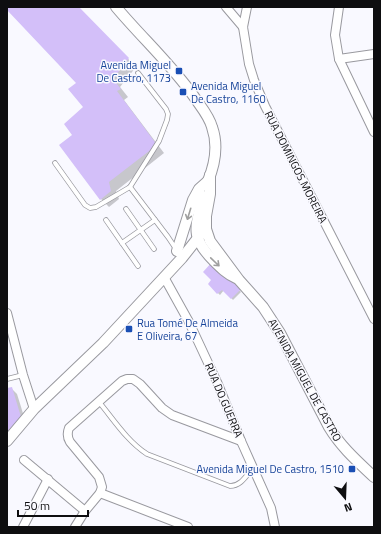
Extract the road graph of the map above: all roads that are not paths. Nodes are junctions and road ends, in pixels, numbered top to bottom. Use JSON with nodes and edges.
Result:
{"nodes":[{"id":1,"x":116,"y":7,"type":"edge"},
{"id":2,"x":226,"y":7,"type":"edge"},
{"id":3,"x":247,"y":7,"type":"edge"},
{"id":4,"x":339,"y":7,"type":"edge"},
{"id":5,"x":243,"y":27,"type":"junction"},
{"id":6,"x":374,"y":54,"type":"edge"},
{"id":7,"x":339,"y":59,"type":"junction"},
{"id":8,"x":138,"y":73,"type":"dead end"},
{"id":9,"x":374,"y":132,"type":"edge"},
{"id":10,"x":54,"y":163,"type":"dead end"},
{"id":11,"x":209,"y":178,"type":"junction"},
{"id":12,"x":130,"y":187,"type":"junction"},
{"id":13,"x":126,"y":209,"type":"dead end"},
{"id":14,"x":206,"y":216,"type":"junction"},
{"id":15,"x":106,"y":220,"type":"dead end"},
{"id":16,"x":155,"y":220,"type":"junction"},
{"id":17,"x":196,"y":225,"type":"junction"},
{"id":18,"x":206,"y":229,"type":"junction"},
{"id":19,"x":141,"y":230,"type":"junction"},
{"id":20,"x":197,"y":239,"type":"junction"},
{"id":21,"x":122,"y":243,"type":"junction"},
{"id":22,"x":154,"y":249,"type":"dead end"},
{"id":23,"x":177,"y":251,"type":"junction"},
{"id":24,"x":138,"y":266,"type":"dead end"},
{"id":25,"x":164,"y":277,"type":"junction"},
{"id":26,"x":239,"y":280,"type":"junction"},
{"id":27,"x":7,"y":313,"type":"edge"},
{"id":28,"x":374,"y":320,"type":"edge"},
{"id":29,"x":23,"y":375,"type":"junction"},
{"id":30,"x":7,"y":380,"type":"edge"},
{"id":31,"x":98,"y":401,"type":"junction"},
{"id":32,"x":34,"y":410,"type":"junction"},
{"id":33,"x":7,"y":441,"type":"edge"},
{"id":34,"x":241,"y":441,"type":"junction"},
{"id":35,"x":24,"y":460,"type":"dead end"},
{"id":36,"x":253,"y":468,"type":"junction"},
{"id":37,"x":374,"y":477,"type":"edge"},
{"id":38,"x":48,"y":479,"type":"junction"},
{"id":39,"x":100,"y":493,"type":"junction"},
{"id":40,"x":84,"y":511,"type":"junction"},
{"id":41,"x":23,"y":527,"type":"edge"},
{"id":42,"x":75,"y":527,"type":"edge"},
{"id":43,"x":188,"y":527,"type":"edge"},
{"id":44,"x":275,"y":527,"type":"edge"}],
"edges":[{"from":1,"to":11,"type":"street","name":"AVENIDA MIGUEL DE CASTRO"},
{"from":2,"to":5,"type":"street"},
{"from":3,"to":5,"type":"street","name":"RUA DOMINGOS MOREIRA"},
{"from":4,"to":7,"type":"street"},
{"from":5,"to":28,"type":"street","name":"RUA DOMINGOS MOREIRA"},
{"from":6,"to":7,"type":"street"},
{"from":7,"to":9,"type":"street"},
{"from":8,"to":12,"type":"lane"},
{"from":10,"to":12,"type":"lane"},
{"from":11,"to":14,"type":"street","name":"AVENIDA MIGUEL DE CASTRO"},
{"from":11,"to":17,"type":"street","name":"AVENIDA MIGUEL DE CASTRO"},
{"from":11,"to":23,"type":"street","one_way":true},
{"from":12,"to":16,"type":"lane"},
{"from":13,"to":19,"type":"lane"},
{"from":14,"to":17,"type":"street"},
{"from":14,"to":18,"type":"street","name":"AVENIDA MIGUEL DE CASTRO"},
{"from":15,"to":21,"type":"lane"},
{"from":16,"to":19,"type":"lane"},
{"from":16,"to":23,"type":"lane"},
{"from":17,"to":20,"type":"street","name":"AVENIDA MIGUEL DE CASTRO"},
{"from":17,"to":23,"type":"street"},
{"from":18,"to":20,"type":"street"},
{"from":18,"to":26,"type":"street","name":"AVENIDA MIGUEL DE CASTRO"},
{"from":19,"to":21,"type":"lane"},
{"from":19,"to":22,"type":"lane"},
{"from":20,"to":25,"type":"street"},
{"from":20,"to":26,"type":"street","name":"AVENIDA MIGUEL DE CASTRO","one_way":true},
{"from":21,"to":24,"type":"lane"},
{"from":23,"to":25,"type":"street"},
{"from":25,"to":32,"type":"street"},
{"from":25,"to":34,"type":"street","name":"RUA DO GUERRA"},
{"from":26,"to":37,"type":"street","name":"AVENIDA MIGUEL DE CASTRO"},
{"from":27,"to":29,"type":"street"},
{"from":29,"to":30,"type":"lane"},
{"from":29,"to":32,"type":"street"},
{"from":31,"to":34,"type":"street"},
{"from":31,"to":36,"type":"lane"},
{"from":31,"to":39,"type":"street"},
{"from":32,"to":33,"type":"street"},
{"from":34,"to":36,"type":"street","name":"RUA DO GUERRA"},
{"from":35,"to":38,"type":"street"},
{"from":36,"to":44,"type":"street","name":"RUA DO GUERRA"},
{"from":38,"to":40,"type":"street"},
{"from":38,"to":41,"type":"street"},
{"from":39,"to":40,"type":"street"},
{"from":39,"to":43,"type":"street"},
{"from":40,"to":42,"type":"street"}]}
